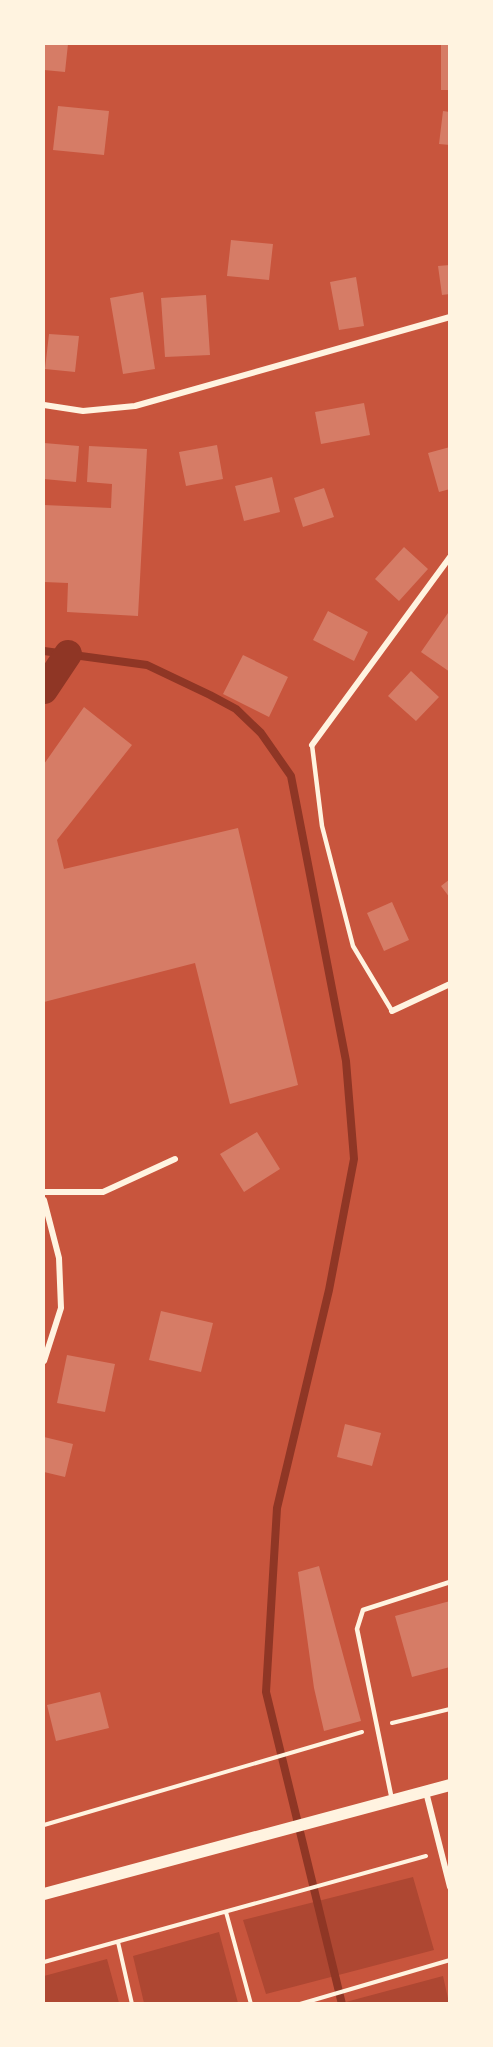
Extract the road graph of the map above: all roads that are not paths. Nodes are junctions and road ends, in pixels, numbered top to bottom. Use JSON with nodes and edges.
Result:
{"nodes":[{"id":1,"x":450,"y":317,"type":"edge"},
{"id":2,"x":44,"y":405,"type":"edge"},
{"id":3,"x":450,"y":557,"type":"edge"},
{"id":4,"x":312,"y":745,"type":"joint"},
{"id":5,"x":450,"y":984,"type":"edge"},
{"id":6,"x":392,"y":1011,"type":"joint"},
{"id":7,"x":175,"y":1159,"type":"dead end"},
{"id":8,"x":44,"y":1192,"type":"edge"},
{"id":9,"x":44,"y":1200,"type":"edge"},
{"id":10,"x":44,"y":1361,"type":"edge"},
{"id":11,"x":450,"y":1582,"type":"edge"},
{"id":12,"x":450,"y":1785,"type":"edge"},
{"id":13,"x":426,"y":1792,"type":"junction"},
{"id":14,"x":392,"y":1800,"type":"junction"},
{"id":15,"x":450,"y":1887,"type":"edge"},
{"id":16,"x":44,"y":1894,"type":"edge"}],
"edges":[{"from":1,"to":2,"type":"street"},
{"from":3,"to":4,"type":"street"},
{"from":4,"to":6,"type":"lane"},
{"from":5,"to":6,"type":"street"},
{"from":7,"to":8,"type":"street"},
{"from":9,"to":10,"type":"street"},
{"from":11,"to":14,"type":"lane"},
{"from":12,"to":13,"type":"main road"},
{"from":13,"to":14,"type":"main road"},
{"from":13,"to":15,"type":"street"},
{"from":14,"to":16,"type":"main road"}]}
